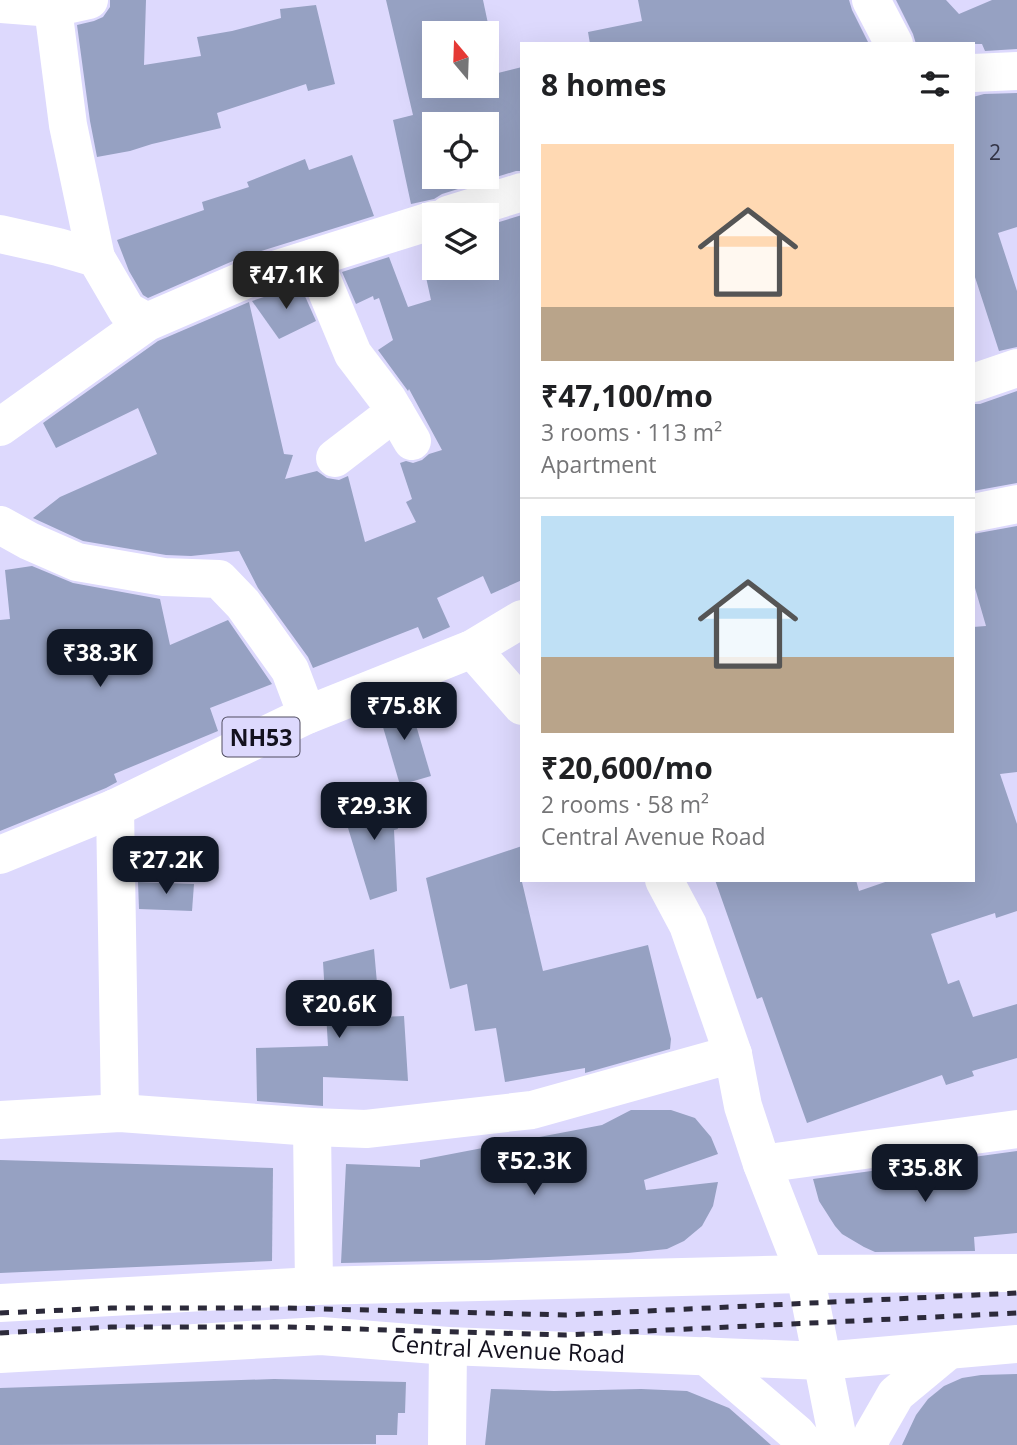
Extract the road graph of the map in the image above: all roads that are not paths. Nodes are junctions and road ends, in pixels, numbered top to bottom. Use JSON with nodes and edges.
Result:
{"nodes":[{"id":1,"x":871,"y":0,"type":"edge"},
{"id":2,"x":71,"y":4,"type":"edge"},
{"id":3,"x":0,"y":5,"type":"edge"},
{"id":4,"x":893,"y":42,"type":"edge"},
{"id":5,"x":1017,"y":71,"type":"edge"},
{"id":6,"x":975,"y":73,"type":"edge"},
{"id":7,"x":520,"y":193,"type":"edge"},
{"id":8,"x":487,"y":203,"type":"edge"},
{"id":9,"x":422,"y":224,"type":"edge"},
{"id":10,"x":0,"y":234,"type":"edge"},
{"id":11,"x":96,"y":258,"type":"junction"},
{"id":12,"x":313,"y":258,"type":"junction"},
{"id":13,"x":147,"y":322,"type":"junction"},
{"id":14,"x":1017,"y":368,"type":"edge"},
{"id":15,"x":975,"y":382,"type":"edge"},
{"id":16,"x":0,"y":427,"type":"edge"},
{"id":17,"x":335,"y":458,"type":"dead end"},
{"id":18,"x":1017,"y":504,"type":"edge"},
{"id":19,"x":975,"y":513,"type":"edge"},
{"id":20,"x":0,"y":525,"type":"edge"},
{"id":21,"x":520,"y":621,"type":"edge"},
{"id":22,"x":472,"y":649,"type":"junction"},
{"id":23,"x":520,"y":704,"type":"edge"},
{"id":24,"x":307,"y":715,"type":"junction"},
{"id":25,"x":115,"y":808,"type":"junction"},
{"id":26,"x":0,"y":855,"type":"edge"},
{"id":27,"x":665,"y":882,"type":"edge"},
{"id":28,"x":733,"y":1054,"type":"junction"},
{"id":29,"x":120,"y":1113,"type":"junction"},
{"id":30,"x":0,"y":1120,"type":"edge"},
{"id":31,"x":312,"y":1127,"type":"junction"},
{"id":32,"x":1017,"y":1129,"type":"edge"},
{"id":33,"x":762,"y":1164,"type":"junction"},
{"id":34,"x":1017,"y":1273,"type":"edge"},
{"id":35,"x":805,"y":1274,"type":"junction"},
{"id":36,"x":314,"y":1286,"type":"junction"},
{"id":37,"x":0,"y":1303,"type":"edge"},
{"id":38,"x":1017,"y":1344,"type":"edge"},
{"id":39,"x":448,"y":1346,"type":"junction"},
{"id":40,"x":949,"y":1350,"type":"junction"},
{"id":41,"x":0,"y":1354,"type":"edge"},
{"id":42,"x":706,"y":1356,"type":"junction"},
{"id":43,"x":822,"y":1361,"type":"junction"},
{"id":44,"x":447,"y":1445,"type":"edge"},
{"id":45,"x":806,"y":1445,"type":"edge"},
{"id":46,"x":839,"y":1445,"type":"edge"},
{"id":47,"x":869,"y":1445,"type":"edge"}],
"edges":[{"from":1,"to":4,"type":"main road"},
{"from":2,"to":3,"type":"main road"},
{"from":2,"to":11,"type":"main road"},
{"from":5,"to":6,"type":"main road"},
{"from":7,"to":8,"type":"main road"},
{"from":9,"to":12,"type":"main road"},
{"from":10,"to":11,"type":"main road"},
{"from":11,"to":13,"type":"main road"},
{"from":12,"to":13,"type":"main road"},
{"from":12,"to":17,"type":"main road"},
{"from":13,"to":16,"type":"main road"},
{"from":14,"to":15,"type":"main road"},
{"from":18,"to":19,"type":"main road"},
{"from":20,"to":24,"type":"main road"},
{"from":21,"to":22,"type":"main road","number":"NH53"},
{"from":22,"to":23,"type":"main road"},
{"from":22,"to":24,"type":"main road","number":"NH53"},
{"from":24,"to":25,"type":"main road","number":"NH53"},
{"from":25,"to":26,"type":"main road","number":"NH53"},
{"from":25,"to":29,"type":"main road"},
{"from":27,"to":28,"type":"main road"},
{"from":28,"to":31,"type":"main road"},
{"from":28,"to":33,"type":"main road"},
{"from":29,"to":30,"type":"main road"},
{"from":29,"to":31,"type":"main road"},
{"from":31,"to":36,"type":"main road"},
{"from":32,"to":33,"type":"main road"},
{"from":33,"to":35,"type":"main road"},
{"from":34,"to":35,"type":"main road"},
{"from":35,"to":36,"type":"main road"},
{"from":35,"to":43,"type":"main road"},
{"from":36,"to":37,"type":"main road"},
{"from":38,"to":40,"type":"main road","name":"Central Avenue Road"},
{"from":39,"to":41,"type":"main road","name":"Central Avenue Road"},
{"from":39,"to":42,"type":"main road","name":"Central Avenue Road"},
{"from":39,"to":44,"type":"main road"},
{"from":40,"to":43,"type":"main road","name":"Central Avenue Road"},
{"from":40,"to":47,"type":"main road"},
{"from":42,"to":43,"type":"main road","name":"Central Avenue Road"},
{"from":42,"to":45,"type":"main road"},
{"from":43,"to":46,"type":"main road"}]}
